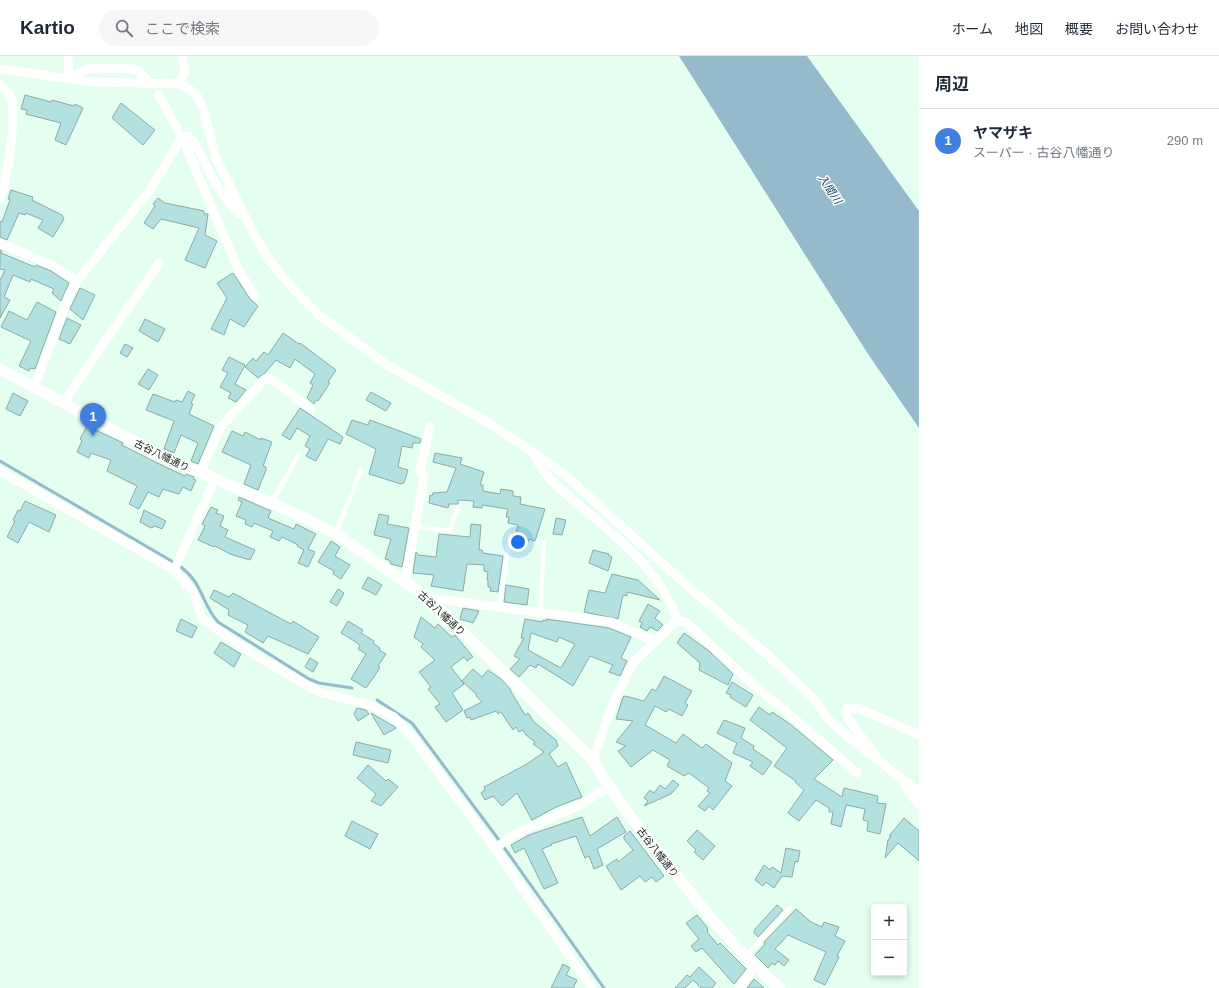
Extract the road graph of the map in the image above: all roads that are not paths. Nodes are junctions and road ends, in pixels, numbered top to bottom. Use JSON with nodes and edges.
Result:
{"nodes":[{"id":1,"x":68,"y":56,"type":"edge"},
{"id":2,"x":182,"y":56,"type":"edge"},
{"id":3,"x":0,"y":69,"type":"edge"},
{"id":4,"x":69,"y":78,"type":"junction"},
{"id":5,"x":146,"y":79,"type":"dead end"},
{"id":6,"x":179,"y":84,"type":"junction"},
{"id":7,"x":0,"y":85,"type":"edge"},
{"id":8,"x":159,"y":95,"type":"dead end"},
{"id":9,"x":182,"y":138,"type":"junction"},
{"id":10,"x":2,"y":187,"type":"edge"},
{"id":11,"x":0,"y":199,"type":"edge"},
{"id":12,"x":245,"y":217,"type":"junction"},
{"id":13,"x":0,"y":243,"type":"edge"},
{"id":14,"x":159,"y":263,"type":"dead end"},
{"id":15,"x":78,"y":281,"type":"junction"},
{"id":16,"x":255,"y":296,"type":"dead end"},
{"id":17,"x":0,"y":369,"type":"edge"},
{"id":18,"x":34,"y":388,"type":"junction"},
{"id":19,"x":62,"y":403,"type":"junction"},
{"id":20,"x":312,"y":409,"type":"dead end"},
{"id":21,"x":430,"y":427,"type":"dead end"},
{"id":22,"x":534,"y":453,"type":"junction"},
{"id":23,"x":299,"y":454,"type":"dead end"},
{"id":24,"x":361,"y":470,"type":"dead end"},
{"id":25,"x":0,"y":471,"type":"edge"},
{"id":26,"x":200,"y":473,"type":"junction"},
{"id":27,"x":215,"y":479,"type":"junction"},
{"id":28,"x":271,"y":504,"type":"junction"},
{"id":29,"x":457,"y":508,"type":"dead end"},
{"id":30,"x":415,"y":526,"type":"junction"},
{"id":31,"x":335,"y":535,"type":"junction"},
{"id":32,"x":510,"y":536,"type":"dead end"},
{"id":33,"x":544,"y":542,"type":"dead end"},
{"id":34,"x":174,"y":570,"type":"junction"},
{"id":35,"x":405,"y":582,"type":"junction"},
{"id":36,"x":429,"y":599,"type":"junction"},
{"id":37,"x":499,"y":608,"type":"junction"},
{"id":38,"x":540,"y":614,"type":"junction"},
{"id":39,"x":677,"y":620,"type":"junction"},
{"id":40,"x":655,"y":641,"type":"junction"},
{"id":41,"x":919,"y":735,"type":"edge"},
{"id":42,"x":593,"y":760,"type":"junction"},
{"id":43,"x":880,"y":762,"type":"junction"},
{"id":44,"x":857,"y":773,"type":"dead end"},
{"id":45,"x":906,"y":781,"type":"junction"},
{"id":46,"x":608,"y":788,"type":"junction"},
{"id":47,"x":919,"y":792,"type":"edge"},
{"id":48,"x":919,"y":805,"type":"edge"},
{"id":49,"x":495,"y":849,"type":"junction"},
{"id":50,"x":790,"y":908,"type":"dead end"},
{"id":51,"x":745,"y":958,"type":"junction"},
{"id":52,"x":755,"y":967,"type":"junction"},
{"id":53,"x":592,"y":988,"type":"edge"},
{"id":54,"x":739,"y":988,"type":"edge"},
{"id":55,"x":780,"y":988,"type":"edge"}],
"edges":[{"from":1,"to":4,"type":"street"},
{"from":2,"to":6,"type":"street"},
{"from":3,"to":4,"type":"street"},
{"from":4,"to":5,"type":"street"},
{"from":4,"to":6,"type":"street"},
{"from":6,"to":12,"type":"street"},
{"from":7,"to":10,"type":"street"},
{"from":8,"to":9,"type":"street"},
{"from":9,"to":12,"type":"street"},
{"from":9,"to":15,"type":"street"},
{"from":9,"to":16,"type":"street"},
{"from":10,"to":11,"type":"street"},
{"from":12,"to":22,"type":"street"},
{"from":13,"to":15,"type":"street"},
{"from":14,"to":19,"type":"street"},
{"from":15,"to":18,"type":"street"},
{"from":17,"to":18,"type":"street","name":"古谷八幡通り"},
{"from":18,"to":19,"type":"street","name":"古谷八幡通り"},
{"from":19,"to":26,"type":"street","name":"古谷八幡通り"},
{"from":20,"to":26,"type":"street"},
{"from":21,"to":30,"type":"street"},
{"from":22,"to":39,"type":"street"},
{"from":22,"to":43,"type":"street"},
{"from":23,"to":28,"type":"lane"},
{"from":24,"to":31,"type":"lane"},
{"from":25,"to":34,"type":"street"},
{"from":26,"to":27,"type":"street","name":"古谷八幡通り"},
{"from":27,"to":28,"type":"street","name":"古谷八幡通り"},
{"from":27,"to":34,"type":"street"},
{"from":28,"to":31,"type":"street","name":"古谷八幡通り"},
{"from":29,"to":30,"type":"lane"},
{"from":30,"to":35,"type":"street"},
{"from":31,"to":35,"type":"street","name":"古谷八幡通り"},
{"from":32,"to":37,"type":"lane"},
{"from":33,"to":38,"type":"lane"},
{"from":34,"to":49,"type":"street"},
{"from":35,"to":36,"type":"street","name":"古谷八幡通り"},
{"from":36,"to":37,"type":"street"},
{"from":36,"to":42,"type":"street","name":"古谷八幡通り"},
{"from":37,"to":38,"type":"street"},
{"from":38,"to":40,"type":"street"},
{"from":39,"to":40,"type":"street"},
{"from":39,"to":44,"type":"street"},
{"from":40,"to":42,"type":"street"},
{"from":41,"to":43,"type":"street"},
{"from":42,"to":46,"type":"street","name":"古谷八幡通り"},
{"from":43,"to":45,"type":"street"},
{"from":45,"to":47,"type":"street"},
{"from":45,"to":48,"type":"street"},
{"from":46,"to":49,"type":"street"},
{"from":46,"to":51,"type":"street","name":"古谷八幡通り"},
{"from":49,"to":53,"type":"street"},
{"from":50,"to":51,"type":"lane"},
{"from":51,"to":52,"type":"street","name":"古谷八幡通り"},
{"from":52,"to":54,"type":"street"},
{"from":52,"to":55,"type":"street","name":"古谷八幡通り"}]}
